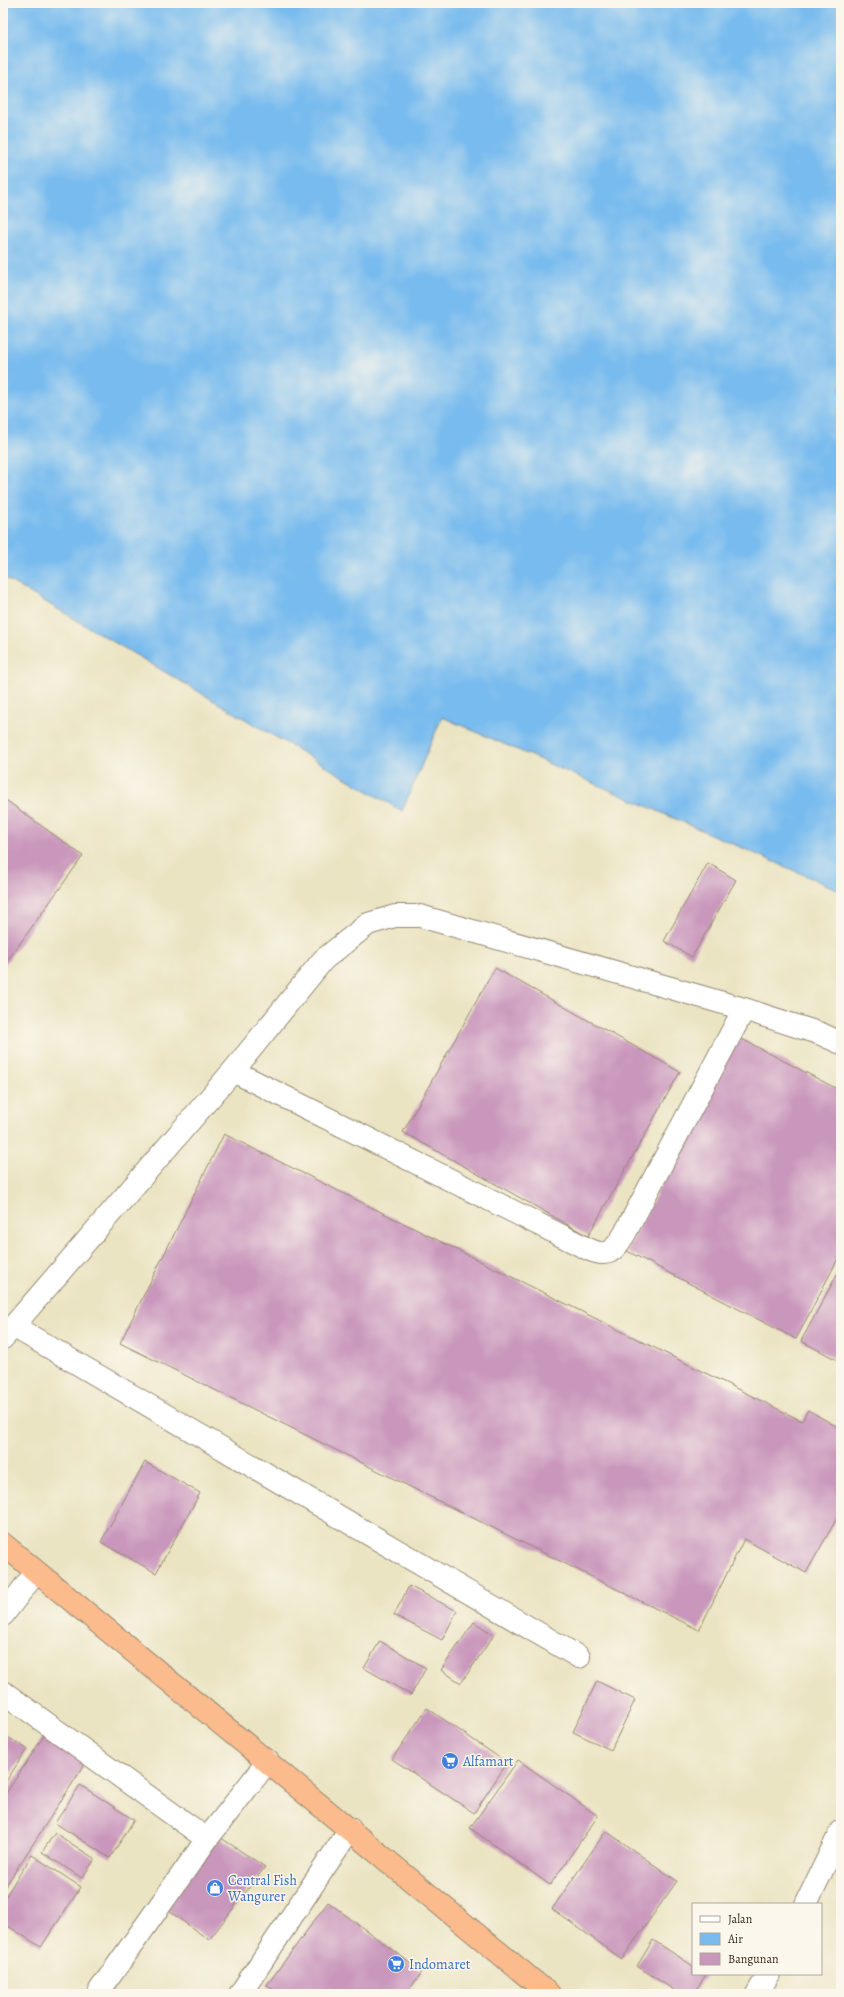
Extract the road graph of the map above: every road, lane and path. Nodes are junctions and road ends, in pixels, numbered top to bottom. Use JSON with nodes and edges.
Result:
{"nodes":[{"id":1,"x":744,"y":1009,"type":"junction"},
{"id":2,"x":841,"y":1043,"type":"edge"},
{"id":3,"x":233,"y":1071,"type":"junction"},
{"id":4,"x":8,"y":1332,"type":"edge"},
{"id":5,"x":3,"y":1544,"type":"edge"},
{"id":6,"x":36,"y":1572,"type":"junction"},
{"id":7,"x":3,"y":1615,"type":"edge"},
{"id":8,"x":579,"y":1657,"type":"dead end"},
{"id":9,"x":3,"y":1692,"type":"edge"},
{"id":10,"x":268,"y":1761,"type":"junction"},
{"id":11,"x":350,"y":1829,"type":"junction"},
{"id":12,"x":841,"y":1831,"type":"edge"},
{"id":13,"x":207,"y":1839,"type":"junction"},
{"id":14,"x":806,"y":1903,"type":"edge"},
{"id":15,"x":768,"y":1975,"type":"edge"},
{"id":16,"x":100,"y":1990,"type":"dead end"},
{"id":17,"x":541,"y":1992,"type":"edge"},
{"id":18,"x":240,"y":1994,"type":"edge"},
{"id":19,"x":756,"y":1994,"type":"edge"}],
"edges":[{"from":1,"to":2,"type":"street"},
{"from":1,"to":3,"type":"street"},
{"from":1,"to":3,"type":"street"},
{"from":3,"to":4,"type":"street"},
{"from":4,"to":8,"type":"street"},
{"from":5,"to":6,"type":"highway"},
{"from":6,"to":7,"type":"street"},
{"from":6,"to":10,"type":"highway"},
{"from":9,"to":13,"type":"street"},
{"from":10,"to":11,"type":"highway"},
{"from":10,"to":13,"type":"street"},
{"from":11,"to":17,"type":"highway"},
{"from":11,"to":18,"type":"street"},
{"from":12,"to":14,"type":"street"},
{"from":13,"to":16,"type":"street"},
{"from":15,"to":19,"type":"street"}]}
